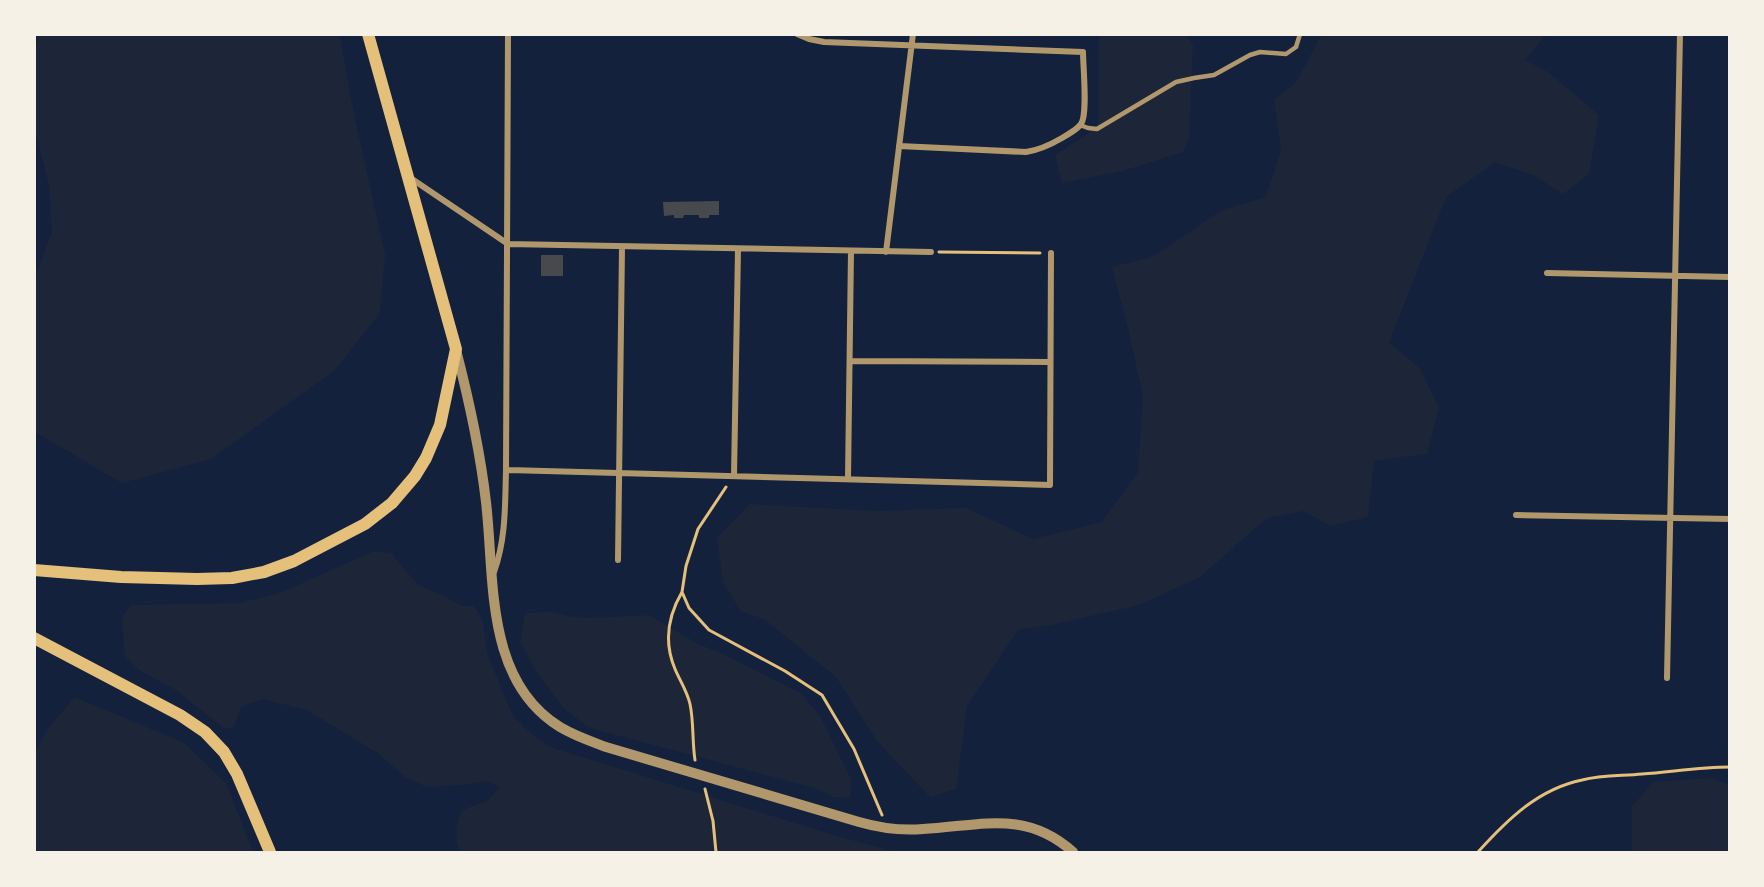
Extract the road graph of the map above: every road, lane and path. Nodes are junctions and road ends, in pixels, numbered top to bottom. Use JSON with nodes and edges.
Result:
{"nodes":[{"id":1,"x":368,"y":34,"type":"edge"},
{"id":2,"x":508,"y":34,"type":"edge"},
{"id":3,"x":797,"y":34,"type":"edge"},
{"id":4,"x":913,"y":34,"type":"edge"},
{"id":5,"x":1300,"y":34,"type":"edge"},
{"id":6,"x":1680,"y":34,"type":"edge"},
{"id":7,"x":912,"y":46,"type":"junction"},
{"id":8,"x":1080,"y":125,"type":"junction"},
{"id":9,"x":899,"y":146,"type":"junction"},
{"id":10,"x":406,"y":175,"type":"junction"},
{"id":11,"x":508,"y":244,"type":"junction"},
{"id":12,"x":622,"y":247,"type":"junction"},
{"id":13,"x":738,"y":249,"type":"junction"},
{"id":14,"x":851,"y":251,"type":"junction"},
{"id":15,"x":886,"y":252,"type":"junction"},
{"id":16,"x":931,"y":252,"type":"joint"},
{"id":17,"x":1051,"y":253,"type":"joint"},
{"id":18,"x":1547,"y":273,"type":"dead end"},
{"id":19,"x":1676,"y":276,"type":"junction"},
{"id":20,"x":1730,"y":277,"type":"edge"},
{"id":21,"x":456,"y":349,"type":"junction"},
{"id":22,"x":850,"y":362,"type":"junction"},
{"id":23,"x":1050,"y":362,"type":"junction"},
{"id":24,"x":506,"y":470,"type":"junction"},
{"id":25,"x":619,"y":472,"type":"junction"},
{"id":26,"x":734,"y":476,"type":"junction"},
{"id":27,"x":848,"y":479,"type":"junction"},
{"id":28,"x":1516,"y":515,"type":"dead end"},
{"id":29,"x":1671,"y":518,"type":"junction"},
{"id":30,"x":1730,"y":519,"type":"edge"},
{"id":31,"x":618,"y":560,"type":"dead end"},
{"id":32,"x":34,"y":570,"type":"edge"},
{"id":33,"x":492,"y":577,"type":"junction"},
{"id":34,"x":682,"y":592,"type":"junction"},
{"id":35,"x":34,"y":638,"type":"edge"},
{"id":36,"x":1667,"y":678,"type":"dead end"},
{"id":37,"x":1730,"y":767,"type":"edge"},
{"id":38,"x":698,"y":774,"type":"junction"},
{"id":39,"x":887,"y":828,"type":"junction"},
{"id":40,"x":270,"y":852,"type":"edge"},
{"id":41,"x":716,"y":852,"type":"edge"},
{"id":42,"x":1073,"y":852,"type":"edge"},
{"id":43,"x":1478,"y":852,"type":"edge"}],
"edges":[{"from":1,"to":10,"type":"main road"},
{"from":2,"to":11,"type":"street"},
{"from":3,"to":7,"type":"street"},
{"from":4,"to":7,"type":"street"},
{"from":5,"to":8,"type":"lane"},
{"from":6,"to":19,"type":"street"},
{"from":7,"to":8,"type":"street"},
{"from":7,"to":9,"type":"street"},
{"from":8,"to":9,"type":"street"},
{"from":9,"to":15,"type":"street"},
{"from":10,"to":11,"type":"street"},
{"from":10,"to":21,"type":"main road"},
{"from":11,"to":12,"type":"street"},
{"from":11,"to":24,"type":"street"},
{"from":12,"to":13,"type":"street"},
{"from":12,"to":25,"type":"street"},
{"from":13,"to":14,"type":"street"},
{"from":13,"to":26,"type":"street"},
{"from":14,"to":15,"type":"street"},
{"from":14,"to":22,"type":"street"},
{"from":15,"to":16,"type":"street"},
{"from":16,"to":17,"type":"path"},
{"from":17,"to":23,"type":"street"},
{"from":18,"to":19,"type":"street"},
{"from":19,"to":20,"type":"street"},
{"from":19,"to":29,"type":"street"},
{"from":21,"to":32,"type":"main road"},
{"from":21,"to":33,"type":"street"},
{"from":22,"to":23,"type":"street"},
{"from":22,"to":27,"type":"street"},
{"from":23,"to":27,"type":"street"},
{"from":24,"to":25,"type":"street"},
{"from":24,"to":33,"type":"street"},
{"from":25,"to":26,"type":"street"},
{"from":25,"to":31,"type":"street"},
{"from":26,"to":27,"type":"street"},
{"from":26,"to":34,"type":"path"},
{"from":28,"to":29,"type":"street"},
{"from":29,"to":30,"type":"street"},
{"from":29,"to":36,"type":"street"},
{"from":33,"to":38,"type":"street"},
{"from":34,"to":38,"type":"path"},
{"from":34,"to":39,"type":"path"},
{"from":35,"to":40,"type":"main road"},
{"from":37,"to":43,"type":"path"},
{"from":38,"to":39,"type":"street"},
{"from":38,"to":41,"type":"path"},
{"from":39,"to":42,"type":"street"}]}
